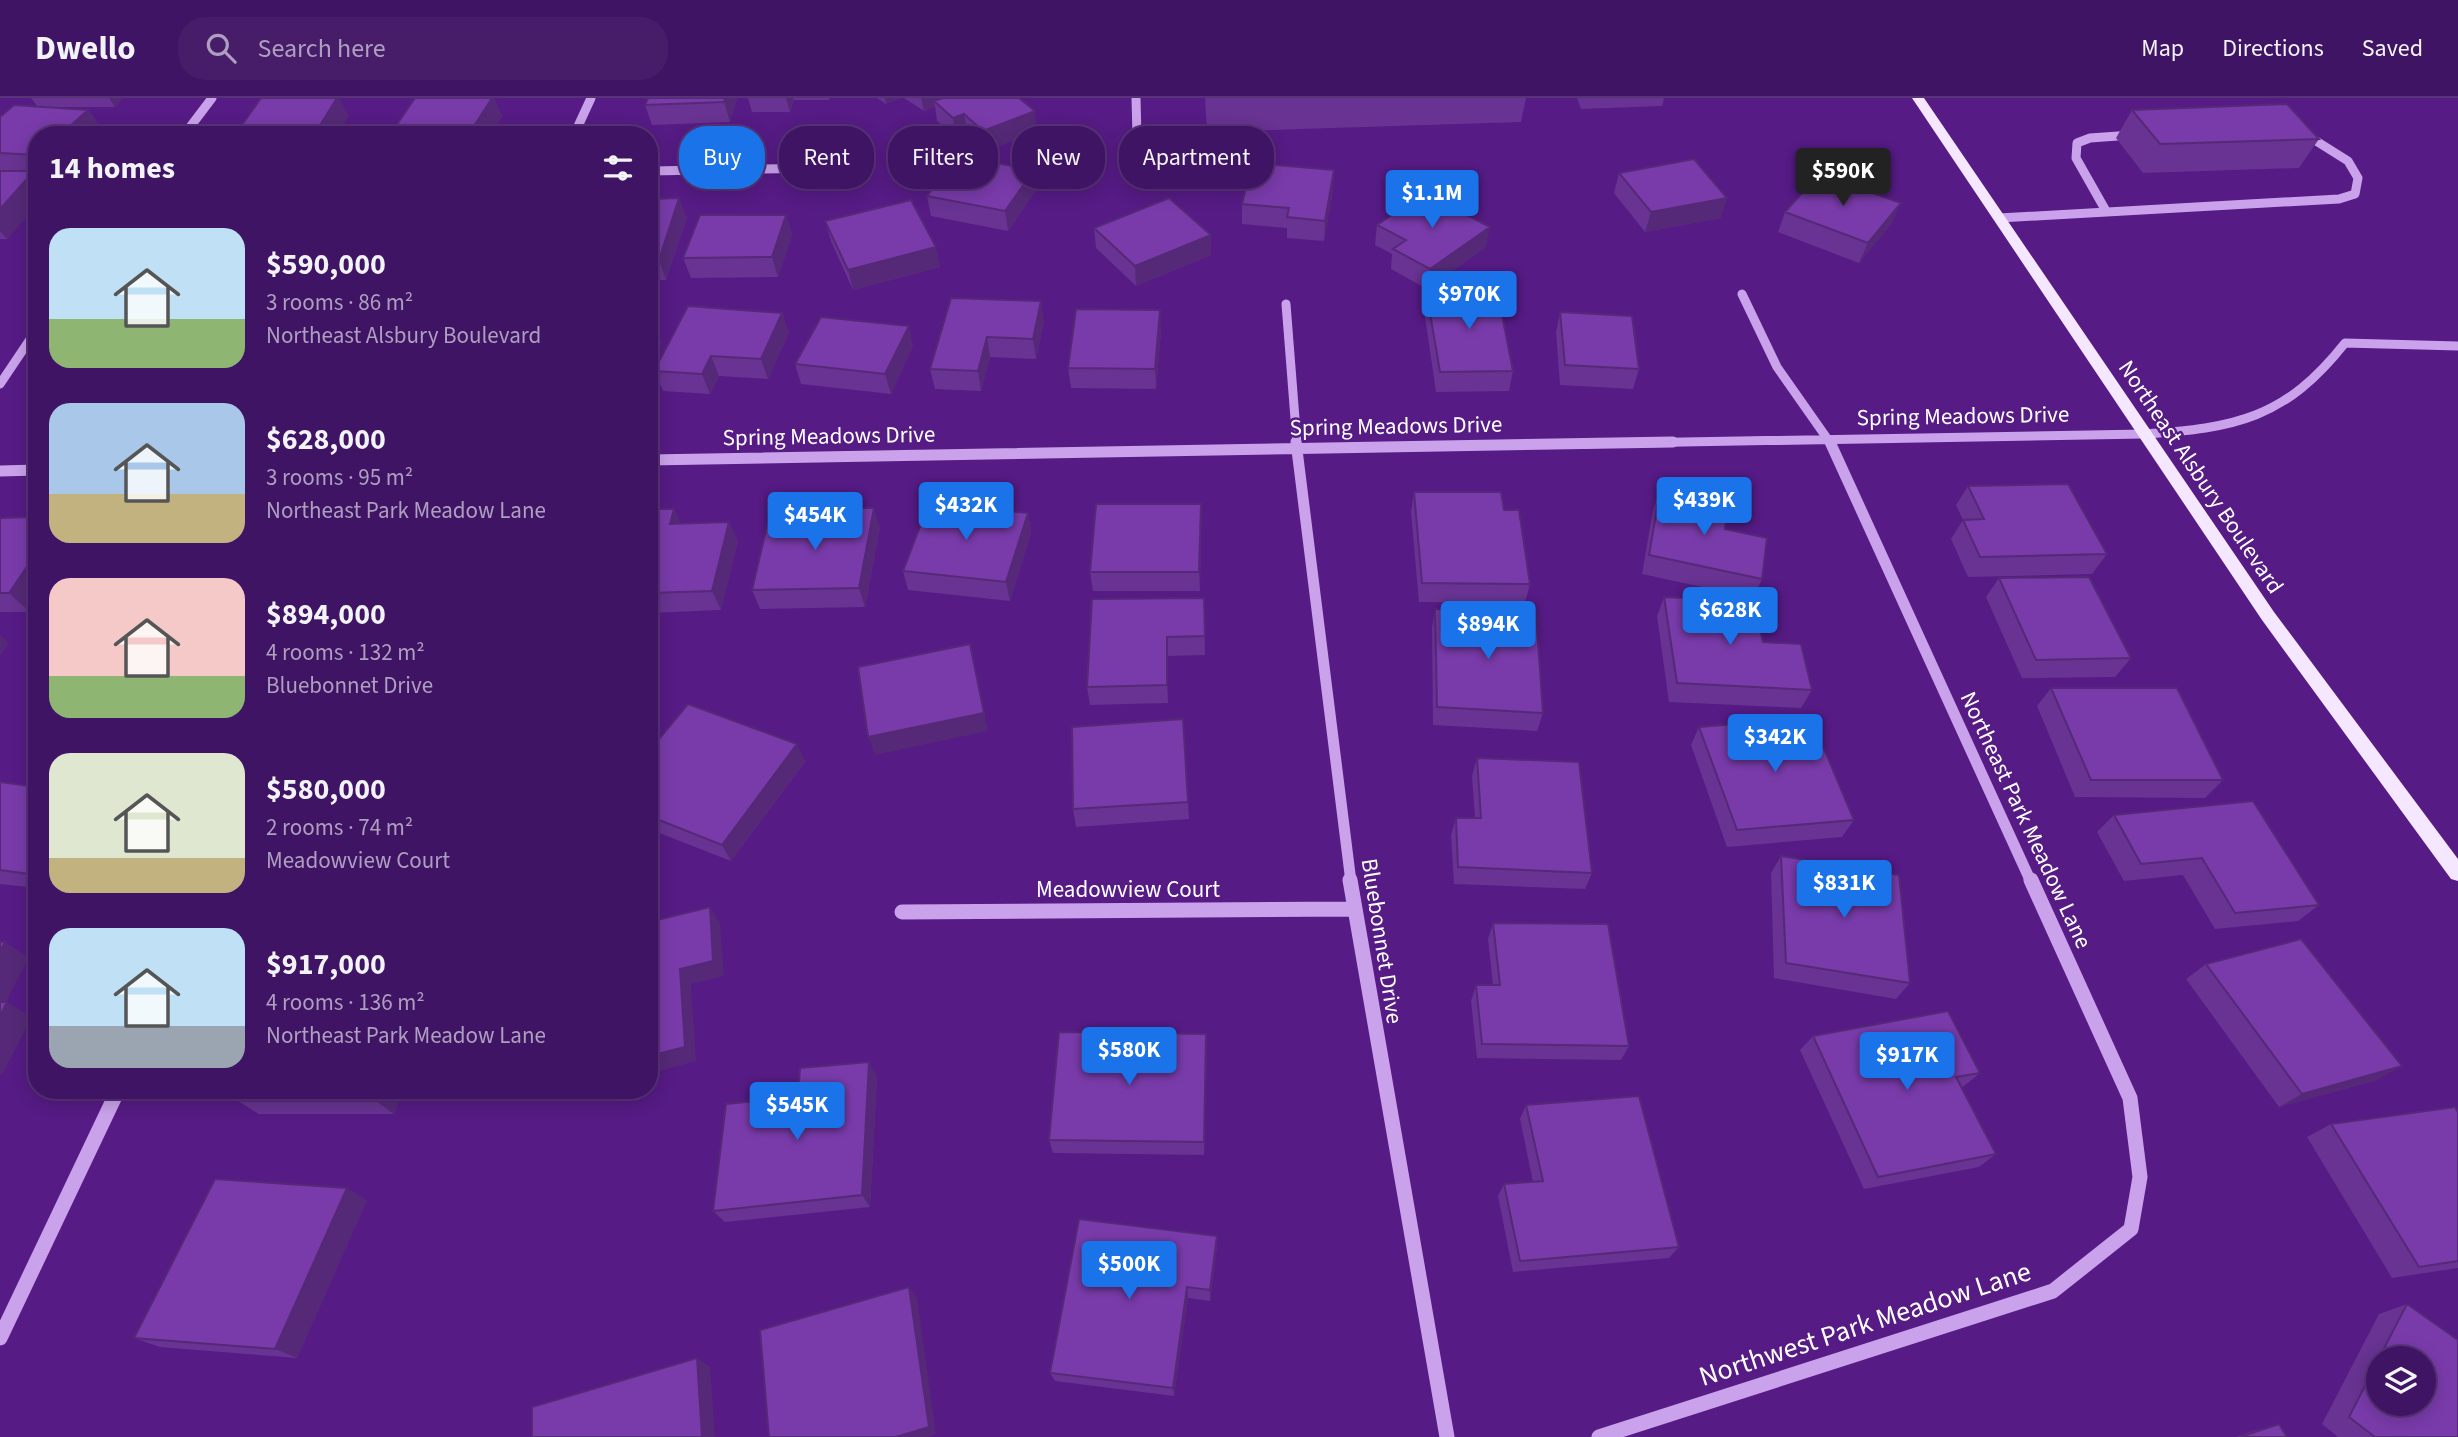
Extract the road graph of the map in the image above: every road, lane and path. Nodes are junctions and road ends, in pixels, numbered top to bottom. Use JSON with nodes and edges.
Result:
{"nodes":[{"id":1,"x":212,"y":98,"type":"edge"},
{"id":2,"x":591,"y":98,"type":"edge"},
{"id":3,"x":1136,"y":98,"type":"edge"},
{"id":4,"x":1918,"y":98,"type":"edge"},
{"id":5,"x":191,"y":126,"type":"edge"},
{"id":6,"x":578,"y":126,"type":"edge"},
{"id":7,"x":1137,"y":126,"type":"edge"},
{"id":8,"x":2292,"y":129,"type":"edge"},
{"id":9,"x":2145,"y":135,"type":"edge"},
{"id":10,"x":779,"y":169,"type":"edge"},
{"id":11,"x":658,"y":171,"type":"edge"},
{"id":12,"x":2106,"y":211,"type":"junction"},
{"id":13,"x":1999,"y":218,"type":"junction"},
{"id":14,"x":1742,"y":294,"type":"dead end"},
{"id":15,"x":1286,"y":304,"type":"dead end"},
{"id":16,"x":28,"y":342,"type":"edge"},
{"id":17,"x":2458,"y":346,"type":"edge"},
{"id":18,"x":0,"y":384,"type":"edge"},
{"id":19,"x":2144,"y":434,"type":"junction"},
{"id":20,"x":1829,"y":439,"type":"junction"},
{"id":21,"x":1297,"y":449,"type":"junction"},
{"id":22,"x":658,"y":460,"type":"edge"},
{"id":23,"x":28,"y":470,"type":"edge"},
{"id":24,"x":0,"y":471,"type":"edge"},
{"id":25,"x":2458,"y":873,"type":"edge"},
{"id":26,"x":1354,"y":909,"type":"junction"},
{"id":27,"x":902,"y":912,"type":"dead end"},
{"id":28,"x":114,"y":1099,"type":"edge"},
{"id":29,"x":2131,"y":1230,"type":"joint"},
{"id":30,"x":0,"y":1338,"type":"edge"},
{"id":31,"x":1447,"y":1437,"type":"edge"},
{"id":32,"x":1599,"y":1437,"type":"edge"}],
"edges":[{"from":1,"to":5,"type":"street"},
{"from":2,"to":6,"type":"street"},
{"from":3,"to":7,"type":"street"},
{"from":4,"to":13,"type":"main road","name":"Northeast Alsbury Boulevard"},
{"from":8,"to":12,"type":"street"},
{"from":9,"to":12,"type":"street"},
{"from":10,"to":11,"type":"street"},
{"from":12,"to":13,"type":"street"},
{"from":13,"to":19,"type":"main road","name":"Northeast Alsbury Boulevard"},
{"from":14,"to":20,"type":"street","name":"Northeast Park Meadow Lane"},
{"from":15,"to":21,"type":"street","name":"Bluebonnet Drive"},
{"from":16,"to":18,"type":"street"},
{"from":17,"to":19,"type":"street","name":"Spring Meadows Drive"},
{"from":19,"to":20,"type":"street","name":"Spring Meadows Drive"},
{"from":19,"to":25,"type":"main road","name":"Northeast Alsbury Boulevard"},
{"from":20,"to":21,"type":"street","name":"Spring Meadows Drive"},
{"from":20,"to":29,"type":"street","name":"Northeast Park Meadow Lane"},
{"from":21,"to":22,"type":"street","name":"Spring Meadows Drive"},
{"from":21,"to":26,"type":"street","name":"Bluebonnet Drive"},
{"from":23,"to":24,"type":"street"},
{"from":26,"to":27,"type":"street","name":"Meadowview Court"},
{"from":26,"to":31,"type":"street","name":"Bluebonnet Drive"},
{"from":28,"to":30,"type":"street"},
{"from":29,"to":32,"type":"street","name":"Northwest Park Meadow Lane"}]}
